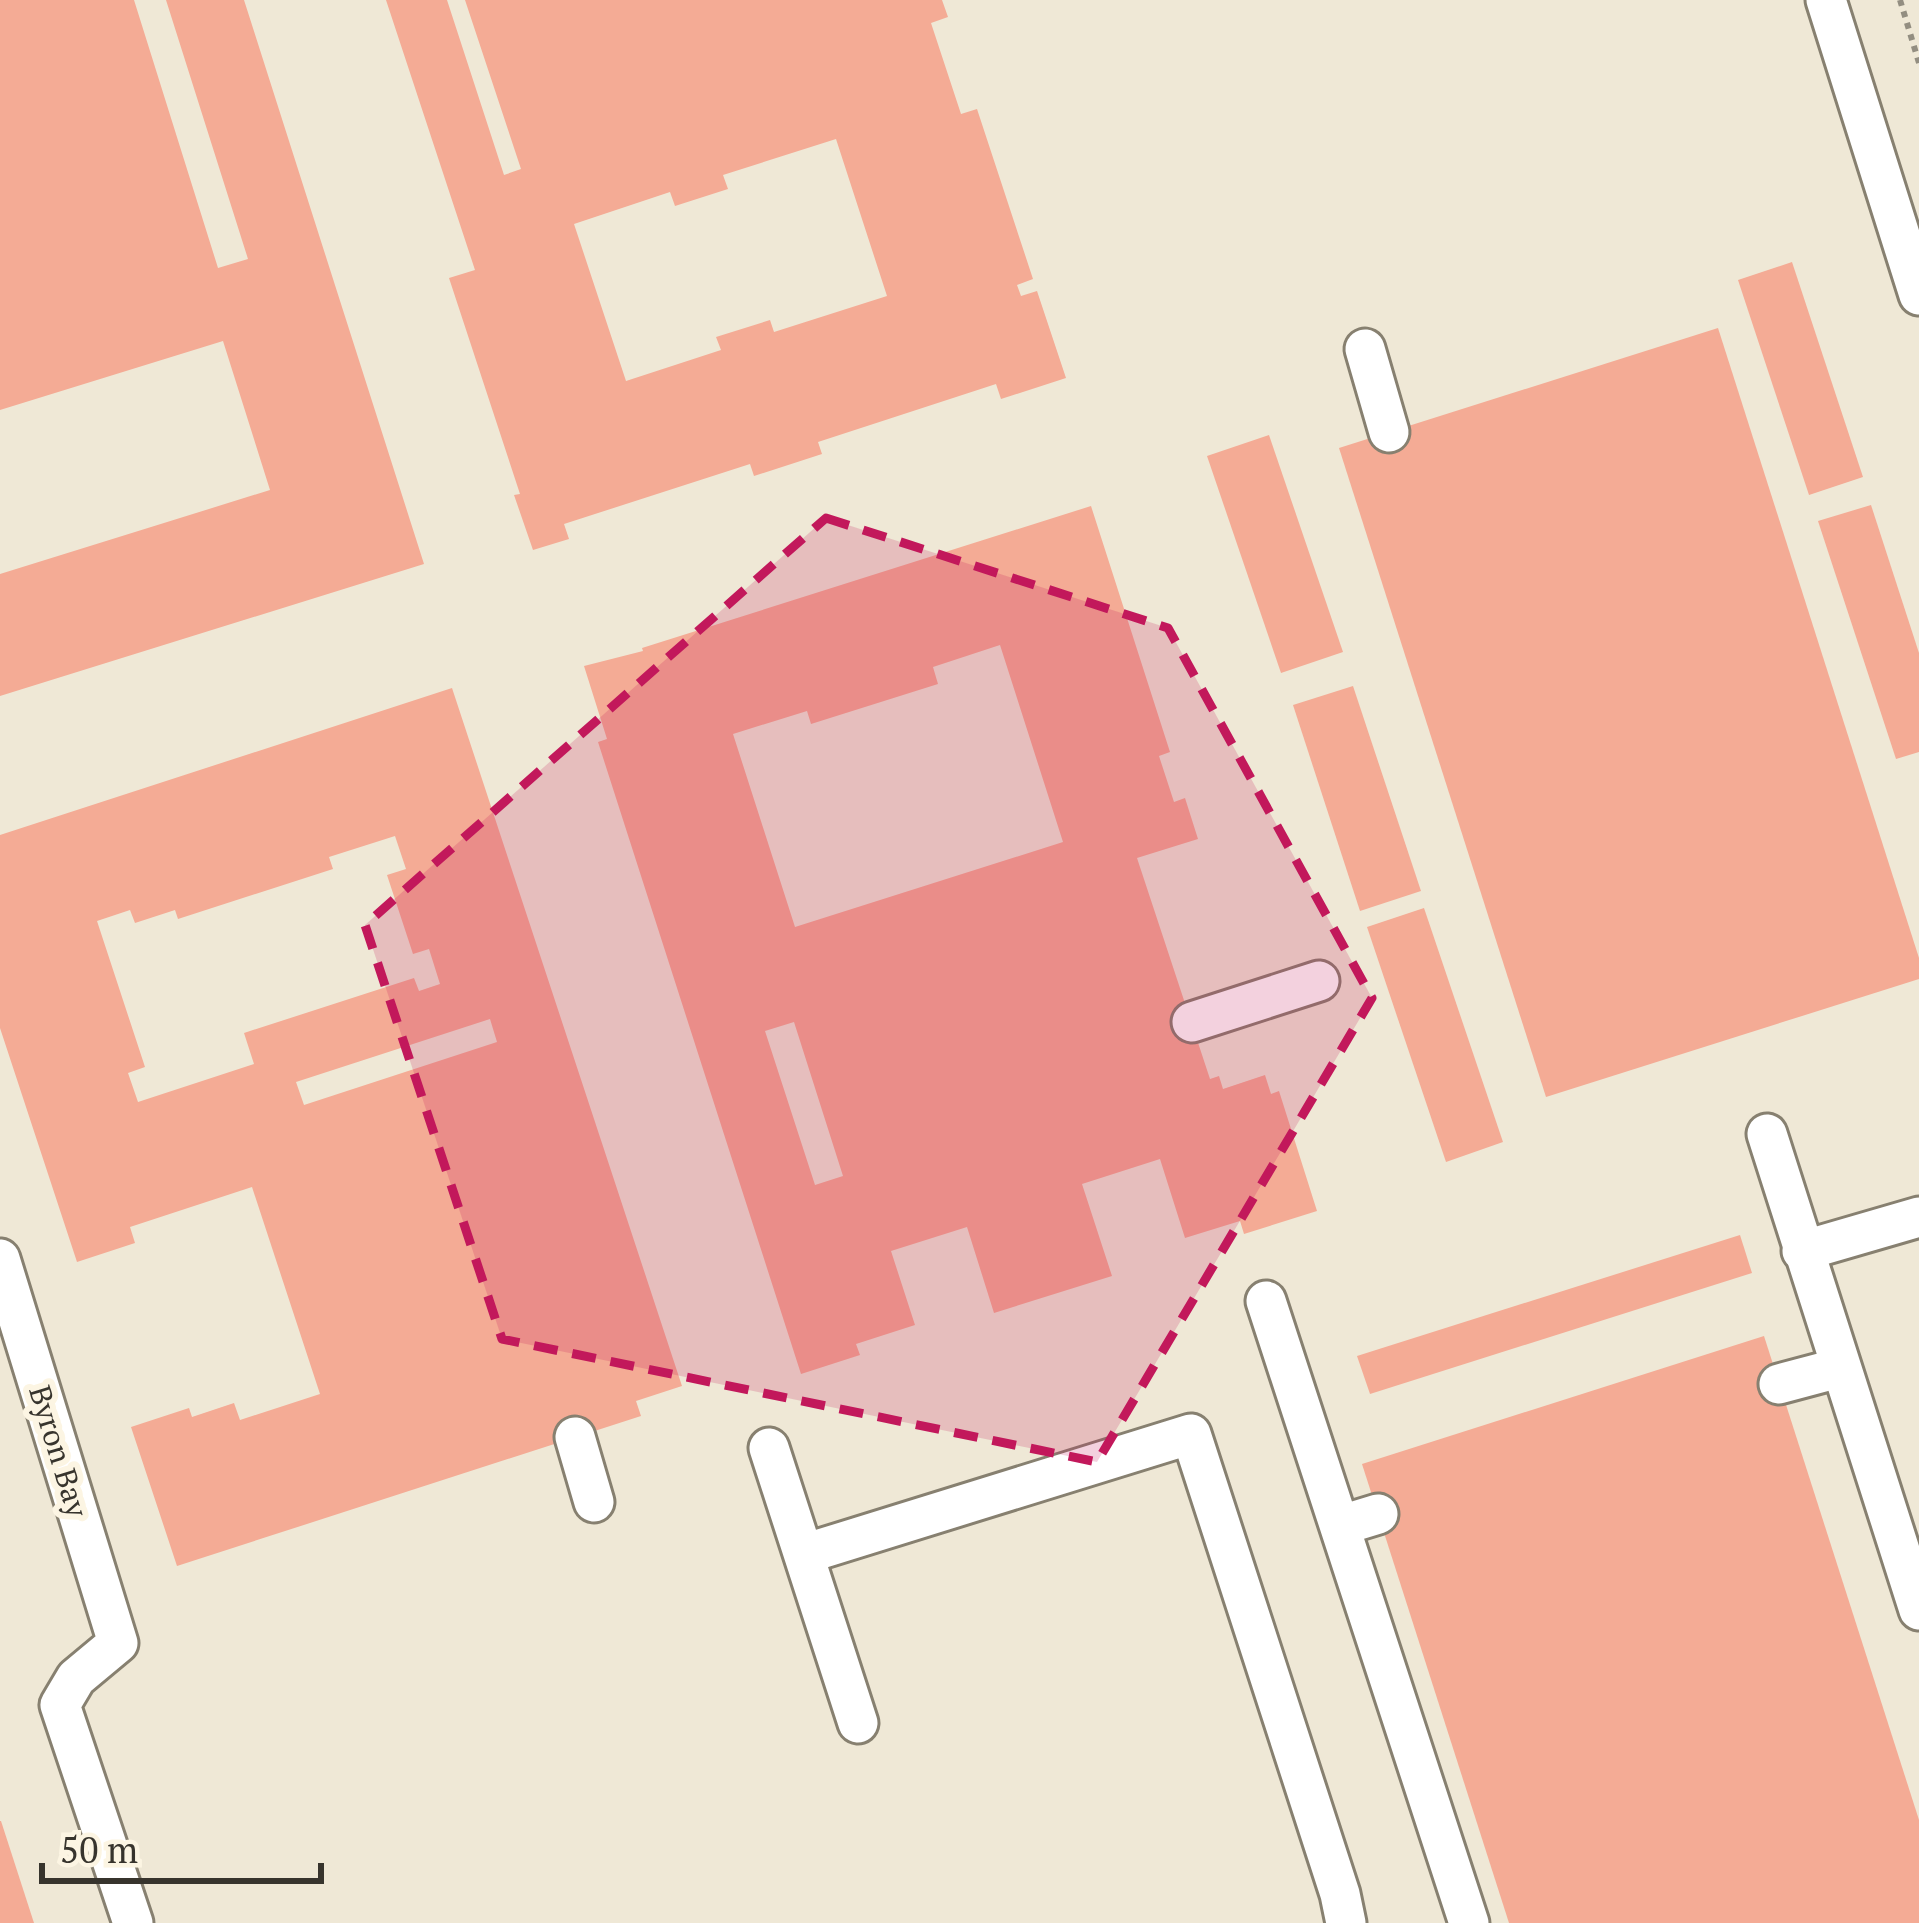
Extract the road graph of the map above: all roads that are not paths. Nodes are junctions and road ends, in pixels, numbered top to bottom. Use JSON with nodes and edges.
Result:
{"nodes":[{"id":1,"x":1826,"y":0,"type":"edge"},
{"id":2,"x":1902,"y":183,"type":"edge"},
{"id":3,"x":1919,"y":295,"type":"edge"},
{"id":4,"x":1365,"y":349,"type":"dead end"},
{"id":5,"x":1389,"y":432,"type":"dead end"},
{"id":6,"x":1319,"y":981,"type":"dead end"},
{"id":7,"x":1192,"y":1022,"type":"dead end"},
{"id":8,"x":1767,"y":1134,"type":"dead end"},
{"id":9,"x":1919,"y":1216,"type":"edge"},
{"id":10,"x":1802,"y":1251,"type":"junction"},
{"id":11,"x":0,"y":1259,"type":"edge"},
{"id":12,"x":1266,"y":1301,"type":"dead end"},
{"id":13,"x":1839,"y":1368,"type":"junction"},
{"id":14,"x":1779,"y":1384,"type":"dead end"},
{"id":15,"x":574,"y":1437,"type":"dead end"},
{"id":16,"x":770,"y":1448,"type":"dead end"},
{"id":17,"x":594,"y":1502,"type":"dead end"},
{"id":18,"x":804,"y":1554,"type":"junction"},
{"id":19,"x":1918,"y":1603,"type":"edge"},
{"id":20,"x":858,"y":1723,"type":"dead end"},
{"id":21,"x":133,"y":1923,"type":"edge"},
{"id":22,"x":1346,"y":1923,"type":"edge"},
{"id":23,"x":1469,"y":1923,"type":"edge"}],
"edges":[{"from":1,"to":2,"type":"street"},
{"from":2,"to":3,"type":"street"},
{"from":4,"to":5,"type":"street"},
{"from":6,"to":7,"type":"street"},
{"from":8,"to":10,"type":"street"},
{"from":9,"to":10,"type":"street"},
{"from":10,"to":13,"type":"street"},
{"from":11,"to":21,"type":"street","name":"Byron Bay"},
{"from":12,"to":23,"type":"street"},
{"from":13,"to":14,"type":"street"},
{"from":13,"to":19,"type":"street"},
{"from":15,"to":17,"type":"street"},
{"from":16,"to":18,"type":"street"},
{"from":18,"to":20,"type":"street"},
{"from":18,"to":22,"type":"street"}]}
